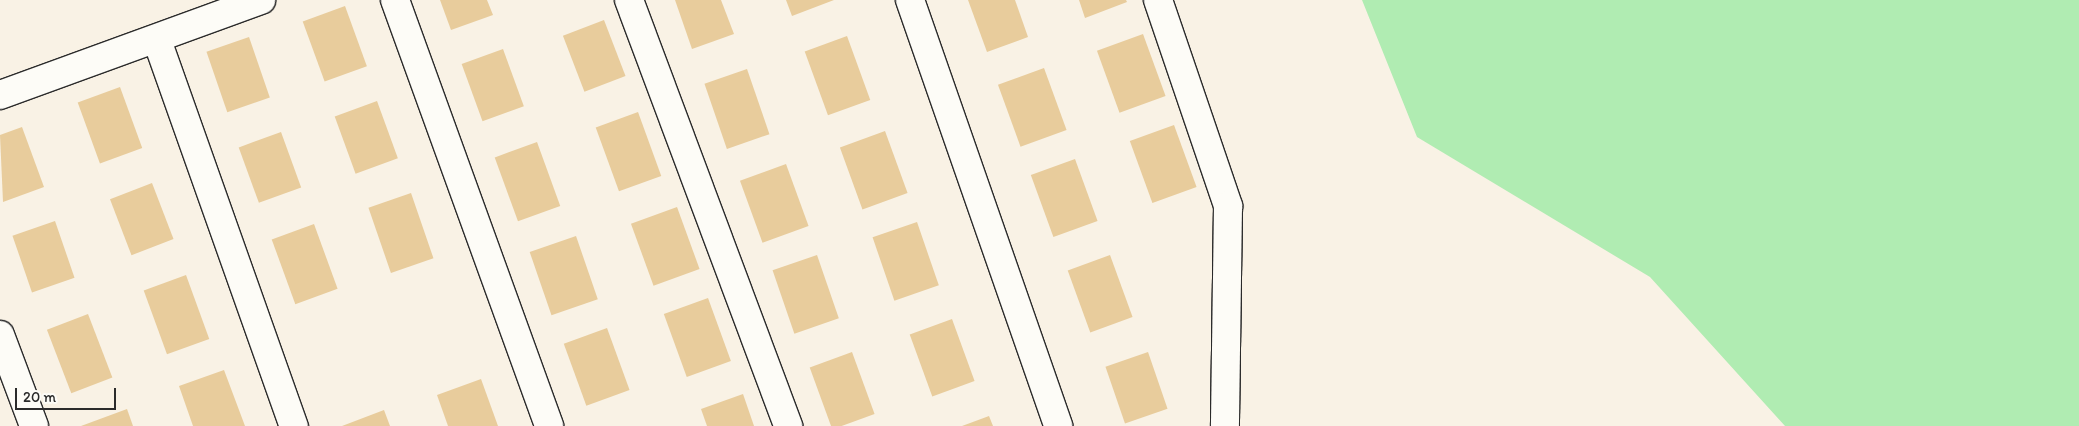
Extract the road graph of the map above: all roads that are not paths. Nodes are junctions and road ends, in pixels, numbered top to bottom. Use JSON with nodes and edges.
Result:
{"nodes":[{"id":1,"x":261,"y":0,"type":"edge"},
{"id":2,"x":395,"y":0,"type":"edge"},
{"id":3,"x":629,"y":0,"type":"edge"},
{"id":4,"x":910,"y":0,"type":"edge"},
{"id":5,"x":1158,"y":0,"type":"edge"},
{"id":6,"x":158,"y":40,"type":"junction"},
{"id":7,"x":0,"y":95,"type":"edge"},
{"id":8,"x":0,"y":335,"type":"edge"},
{"id":9,"x":34,"y":426,"type":"edge"},
{"id":10,"x":294,"y":426,"type":"edge"},
{"id":11,"x":549,"y":426,"type":"edge"},
{"id":12,"x":788,"y":426,"type":"edge"},
{"id":13,"x":1058,"y":426,"type":"edge"},
{"id":14,"x":1225,"y":426,"type":"edge"}],
"edges":[{"from":1,"to":6,"type":"street"},
{"from":2,"to":11,"type":"street"},
{"from":3,"to":12,"type":"street"},
{"from":4,"to":13,"type":"street"},
{"from":5,"to":14,"type":"street"},
{"from":6,"to":7,"type":"street"},
{"from":6,"to":10,"type":"street"},
{"from":8,"to":9,"type":"street"}]}
